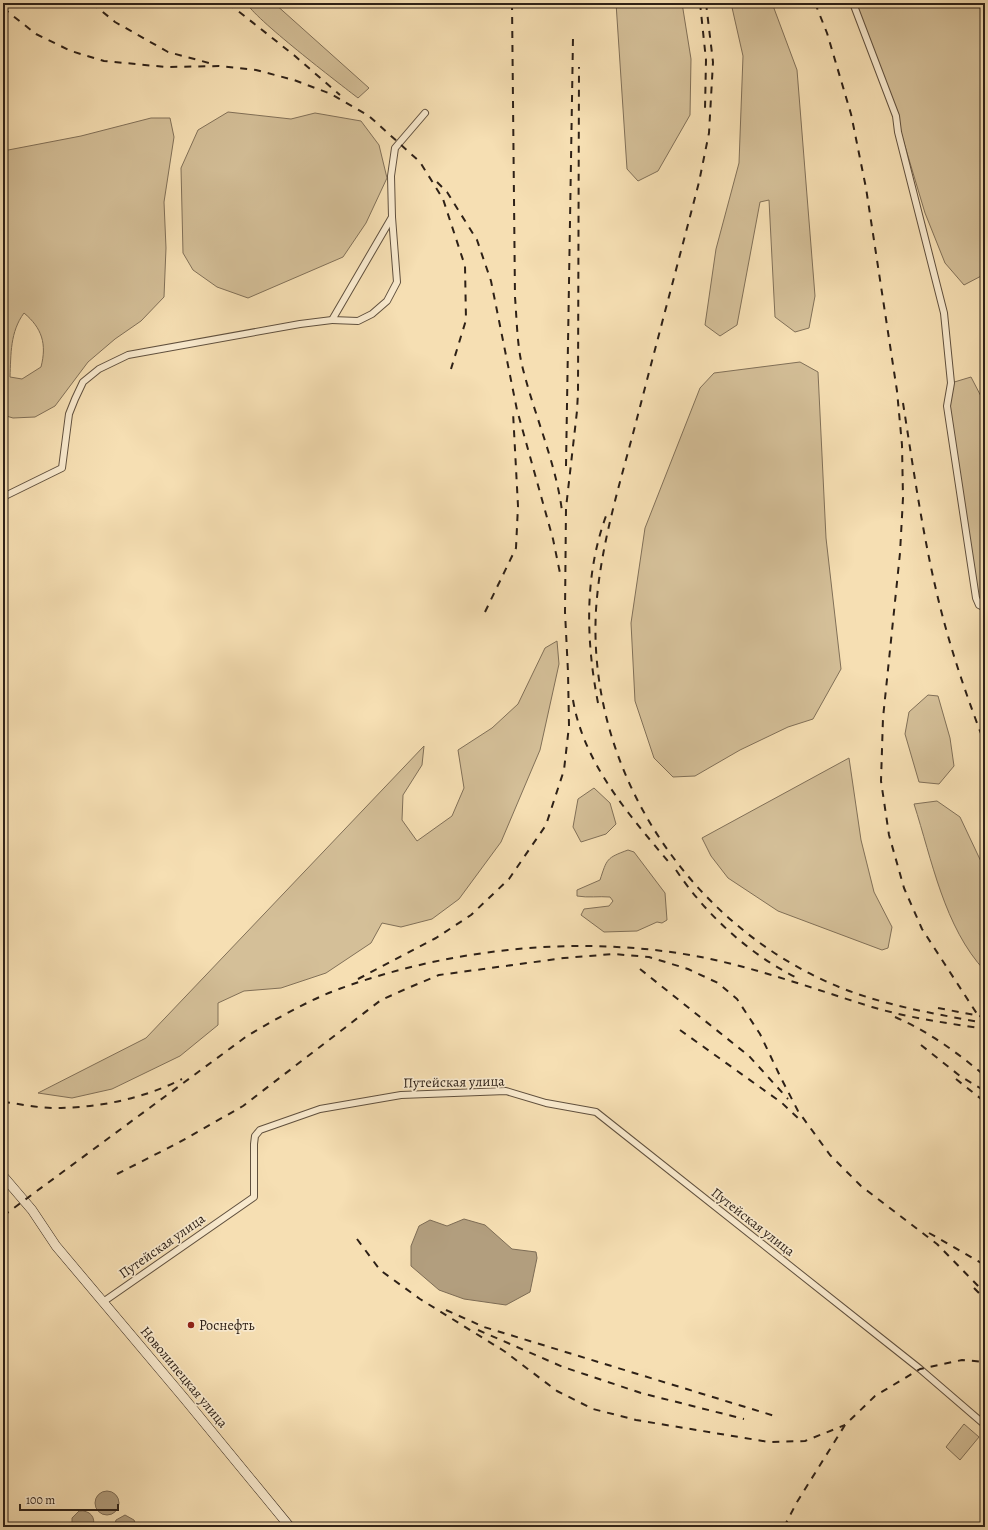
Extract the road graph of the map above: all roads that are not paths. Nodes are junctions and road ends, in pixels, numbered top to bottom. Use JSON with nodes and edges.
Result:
{"nodes":[{"id":1,"x":853,"y":3,"type":"edge"},
{"id":2,"x":425,"y":113,"type":"dead end"},
{"id":3,"x":392,"y":217,"type":"junction"},
{"id":4,"x":332,"y":320,"type":"junction"},
{"id":5,"x":3,"y":496,"type":"edge"},
{"id":6,"x":985,"y":608,"type":"edge"},
{"id":7,"x":3,"y":1176,"type":"edge"},
{"id":8,"x":103,"y":1302,"type":"junction"},
{"id":9,"x":985,"y":1424,"type":"edge"},
{"id":10,"x":290,"y":1527,"type":"edge"}],
"edges":[{"from":1,"to":6,"type":"street"},
{"from":2,"to":3,"type":"street"},
{"from":3,"to":4,"type":"street"},
{"from":3,"to":4,"type":"street"},
{"from":4,"to":5,"type":"street"},
{"from":7,"to":8,"type":"street","name":"Новолипецкая улица"},
{"from":8,"to":9,"type":"street","name":"Путейская улица"},
{"from":8,"to":10,"type":"street","name":"Новолипецкая улица"}]}
